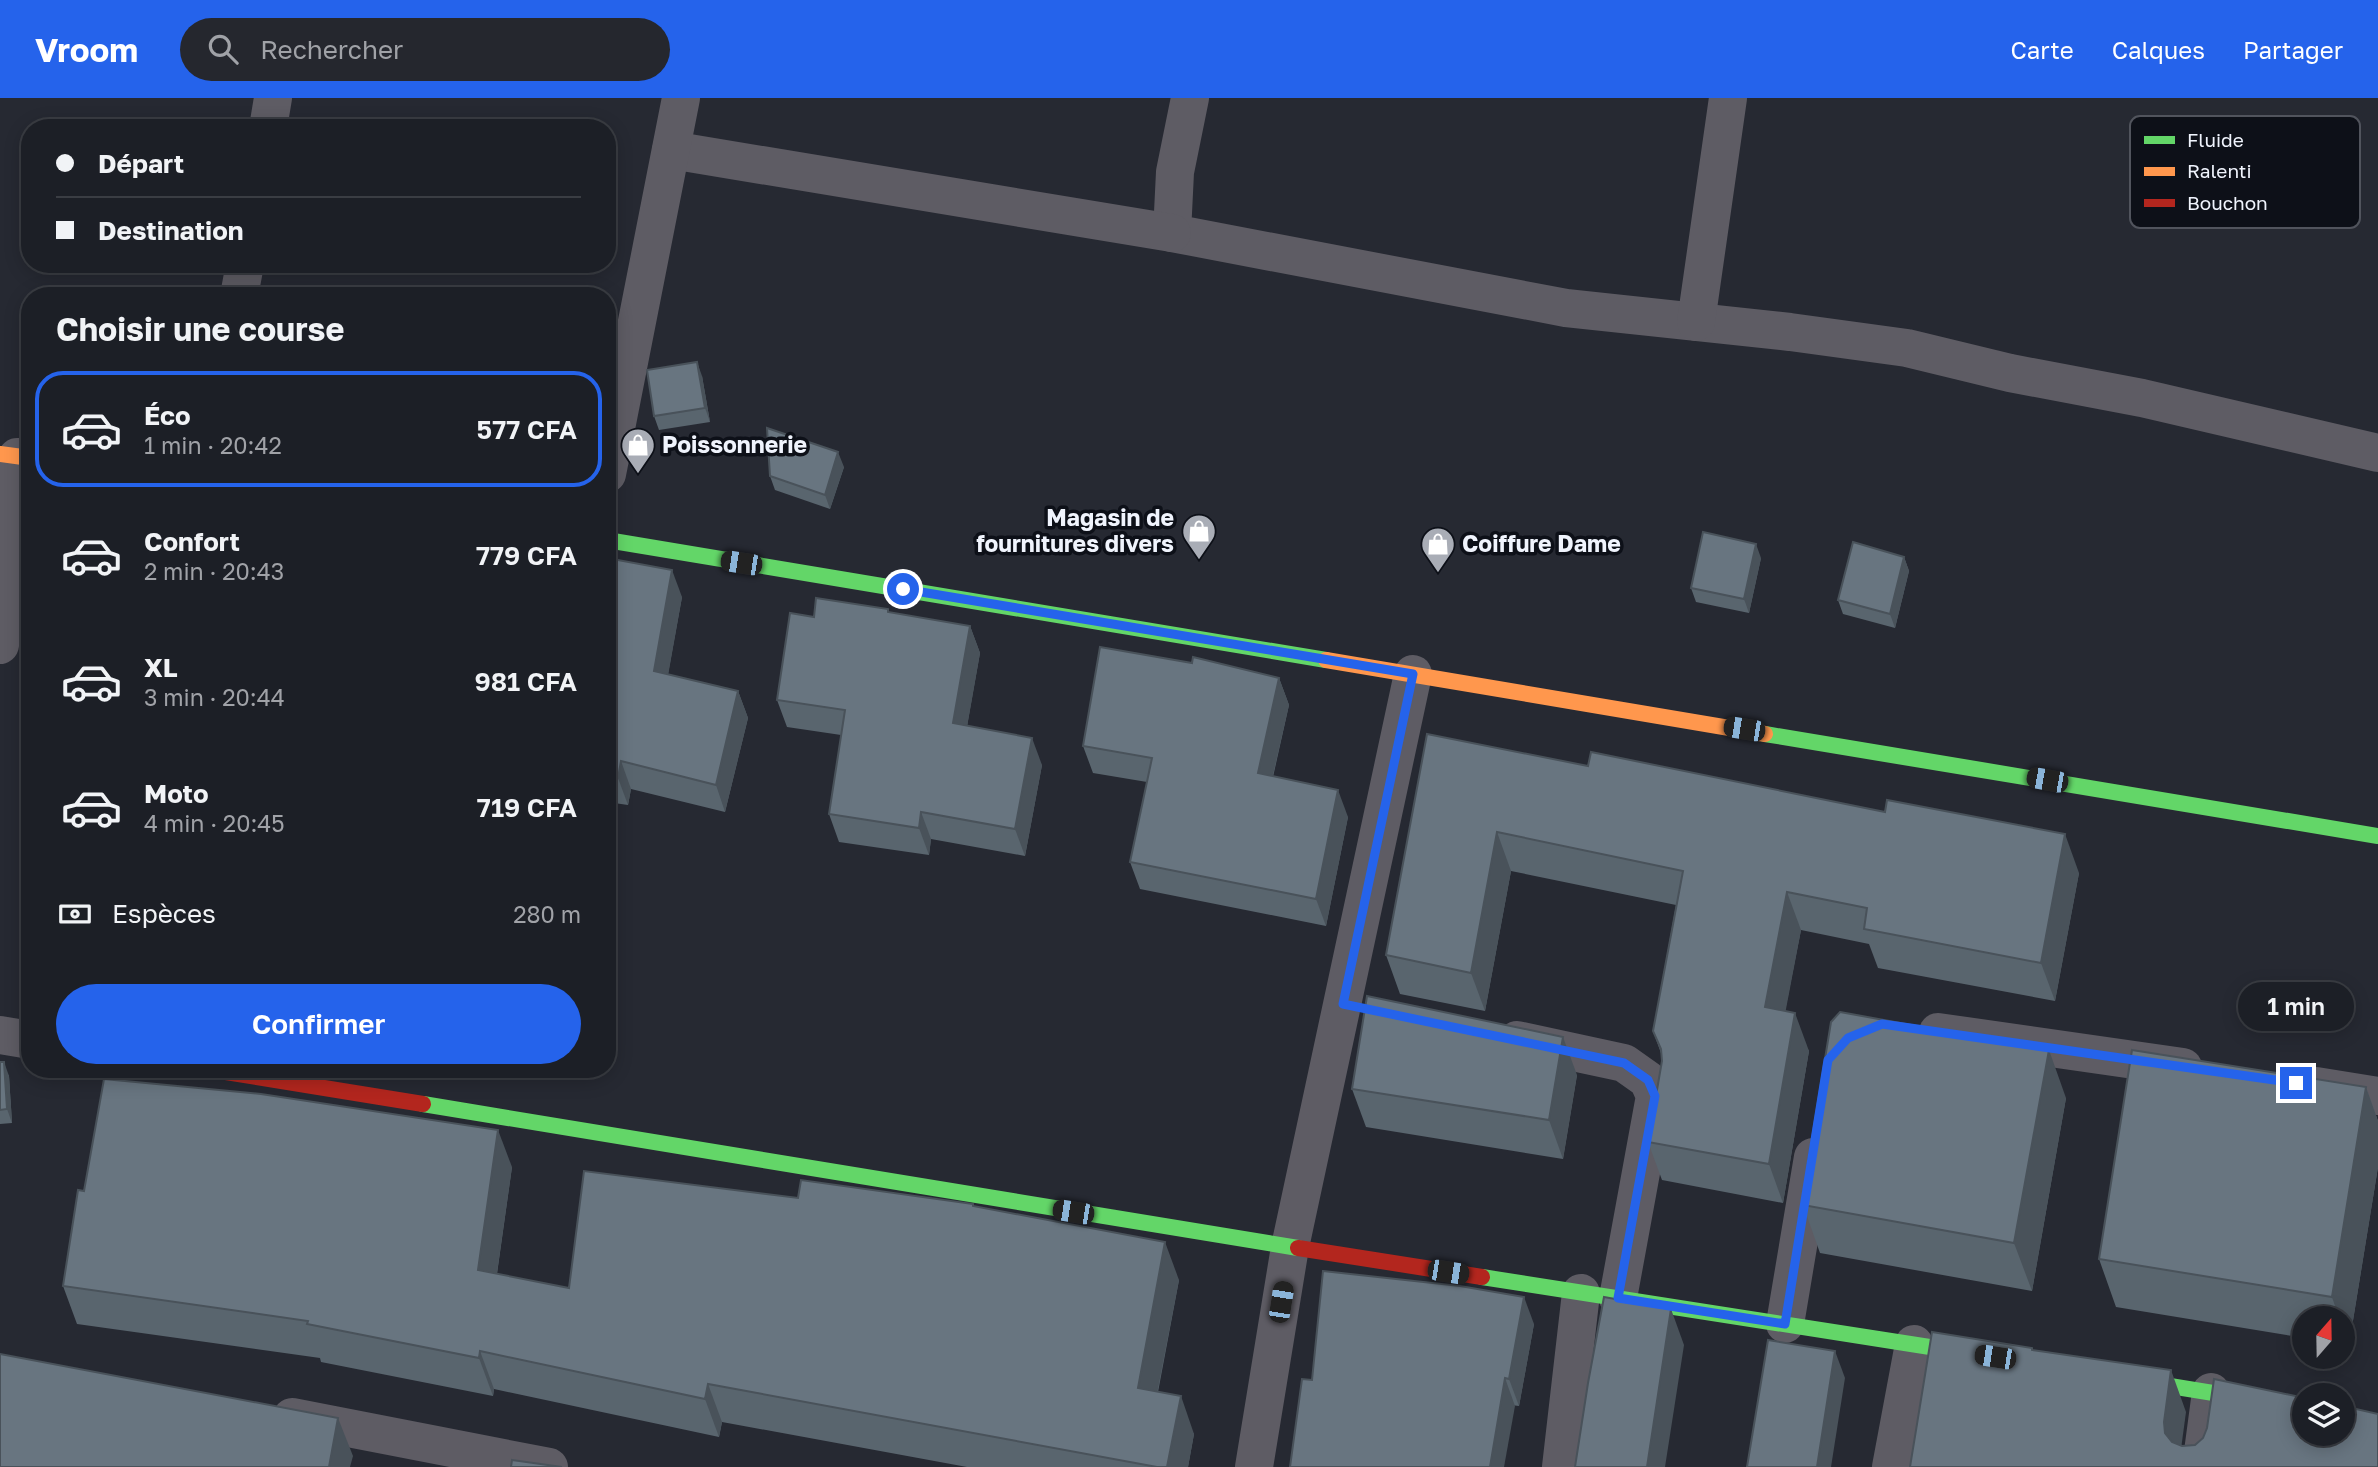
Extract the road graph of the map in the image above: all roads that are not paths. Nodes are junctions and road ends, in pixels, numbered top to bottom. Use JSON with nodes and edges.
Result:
{"nodes":[{"id":1,"x":274,"y":98,"type":"edge"},
{"id":2,"x":681,"y":98,"type":"edge"},
{"id":3,"x":1190,"y":98,"type":"edge"},
{"id":4,"x":1728,"y":98,"type":"edge"},
{"id":5,"x":270,"y":119,"type":"edge"},
{"id":6,"x":671,"y":150,"type":"junction"},
{"id":7,"x":1172,"y":233,"type":"junction"},
{"id":8,"x":1696,"y":322,"type":"junction"},
{"id":9,"x":616,"y":428,"type":"edge"},
{"id":10,"x":2378,"y":453,"type":"edge"},
{"id":11,"x":16,"y":456,"type":"edge"},
{"id":12,"x":616,"y":541,"type":"edge"},
{"id":13,"x":0,"y":645,"type":"edge"},
{"id":14,"x":1413,"y":674,"type":"junction"},
{"id":15,"x":2378,"y":836,"type":"edge"},
{"id":16,"x":1910,"y":1028,"type":"edge"},
{"id":17,"x":1477,"y":1032,"type":"edge"},
{"id":18,"x":0,"y":1035,"type":"edge"},
{"id":19,"x":21,"y":1038,"type":"edge"},
{"id":20,"x":2213,"y":1071,"type":"edge"},
{"id":21,"x":262,"y":1078,"type":"edge"},
{"id":22,"x":2282,"y":1082,"type":"edge"},
{"id":23,"x":2378,"y":1096,"type":"edge"},
{"id":24,"x":1818,"y":1126,"type":"edge"},
{"id":25,"x":1290,"y":1247,"type":"junction"},
{"id":26,"x":1599,"y":1295,"type":"junction"},
{"id":27,"x":1785,"y":1324,"type":"junction"},
{"id":28,"x":1914,"y":1344,"type":"junction"},
{"id":29,"x":1995,"y":1357,"type":"edge"},
{"id":30,"x":2116,"y":1377,"type":"edge"},
{"id":31,"x":2211,"y":1392,"type":"junction"},
{"id":32,"x":2292,"y":1406,"type":"edge"},
{"id":33,"x":262,"y":1410,"type":"edge"},
{"id":34,"x":550,"y":1467,"type":"edge"},
{"id":35,"x":1254,"y":1467,"type":"edge"},
{"id":36,"x":1561,"y":1467,"type":"edge"},
{"id":37,"x":1891,"y":1467,"type":"edge"},
{"id":38,"x":2202,"y":1467,"type":"edge"}],
"edges":[{"from":1,"to":5,"type":"street"},
{"from":2,"to":6,"type":"street"},
{"from":3,"to":7,"type":"street"},
{"from":4,"to":8,"type":"street"},
{"from":6,"to":7,"type":"street"},
{"from":6,"to":9,"type":"street"},
{"from":7,"to":8,"type":"street"},
{"from":8,"to":10,"type":"street"},
{"from":11,"to":13,"type":"street"},
{"from":12,"to":14,"type":"street"},
{"from":14,"to":15,"type":"street"},
{"from":14,"to":25,"type":"street"},
{"from":16,"to":20,"type":"street"},
{"from":17,"to":26,"type":"street"},
{"from":18,"to":19,"type":"street"},
{"from":21,"to":25,"type":"street"},
{"from":22,"to":23,"type":"street"},
{"from":24,"to":27,"type":"street"},
{"from":25,"to":26,"type":"street"},
{"from":25,"to":35,"type":"street"},
{"from":26,"to":27,"type":"street"},
{"from":26,"to":36,"type":"street"},
{"from":27,"to":28,"type":"street"},
{"from":28,"to":29,"type":"street"},
{"from":28,"to":37,"type":"street"},
{"from":30,"to":31,"type":"street"},
{"from":31,"to":32,"type":"street"},
{"from":31,"to":38,"type":"street"},
{"from":33,"to":34,"type":"street"}]}
